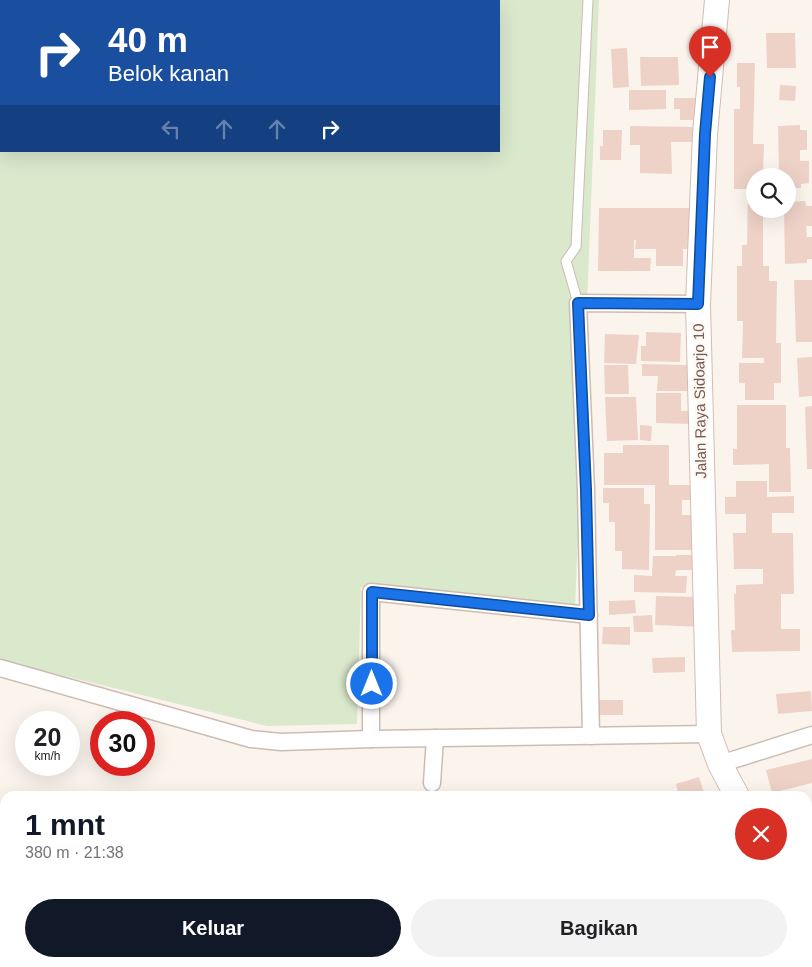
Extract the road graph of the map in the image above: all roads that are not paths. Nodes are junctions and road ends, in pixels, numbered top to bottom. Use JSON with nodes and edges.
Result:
{"nodes":[{"id":1,"x":588,"y":0,"type":"edge"},
{"id":2,"x":716,"y":0,"type":"edge"},
{"id":3,"x":578,"y":303,"type":"junction"},
{"id":4,"x":698,"y":304,"type":"junction"},
{"id":5,"x":589,"y":615,"type":"junction"},
{"id":6,"x":0,"y":668,"type":"edge"},
{"id":7,"x":709,"y":734,"type":"junction"},
{"id":8,"x":812,"y":735,"type":"edge"},
{"id":9,"x":591,"y":736,"type":"junction"},
{"id":10,"x":435,"y":738,"type":"junction"},
{"id":11,"x":372,"y":739,"type":"junction"},
{"id":12,"x":720,"y":764,"type":"junction"},
{"id":13,"x":432,"y":783,"type":"dead end"},
{"id":14,"x":734,"y":791,"type":"edge"}],
"edges":[{"from":1,"to":3,"type":"lane"},
{"from":2,"to":4,"type":"street","name":"Jalan Raya Sidoarjo 10"},
{"from":3,"to":4,"type":"street"},
{"from":3,"to":5,"type":"street"},
{"from":4,"to":7,"type":"street","name":"Jalan Raya Sidoarjo 10"},
{"from":5,"to":9,"type":"street"},
{"from":5,"to":11,"type":"street"},
{"from":6,"to":11,"type":"street"},
{"from":7,"to":9,"type":"street"},
{"from":7,"to":12,"type":"street","name":"Jalan Raya Sidoarjo 10"},
{"from":8,"to":12,"type":"street"},
{"from":9,"to":10,"type":"street"},
{"from":10,"to":11,"type":"street"},
{"from":10,"to":13,"type":"street"},
{"from":12,"to":14,"type":"street","name":"Jalan Raya Sidoarjo 10"}]}
